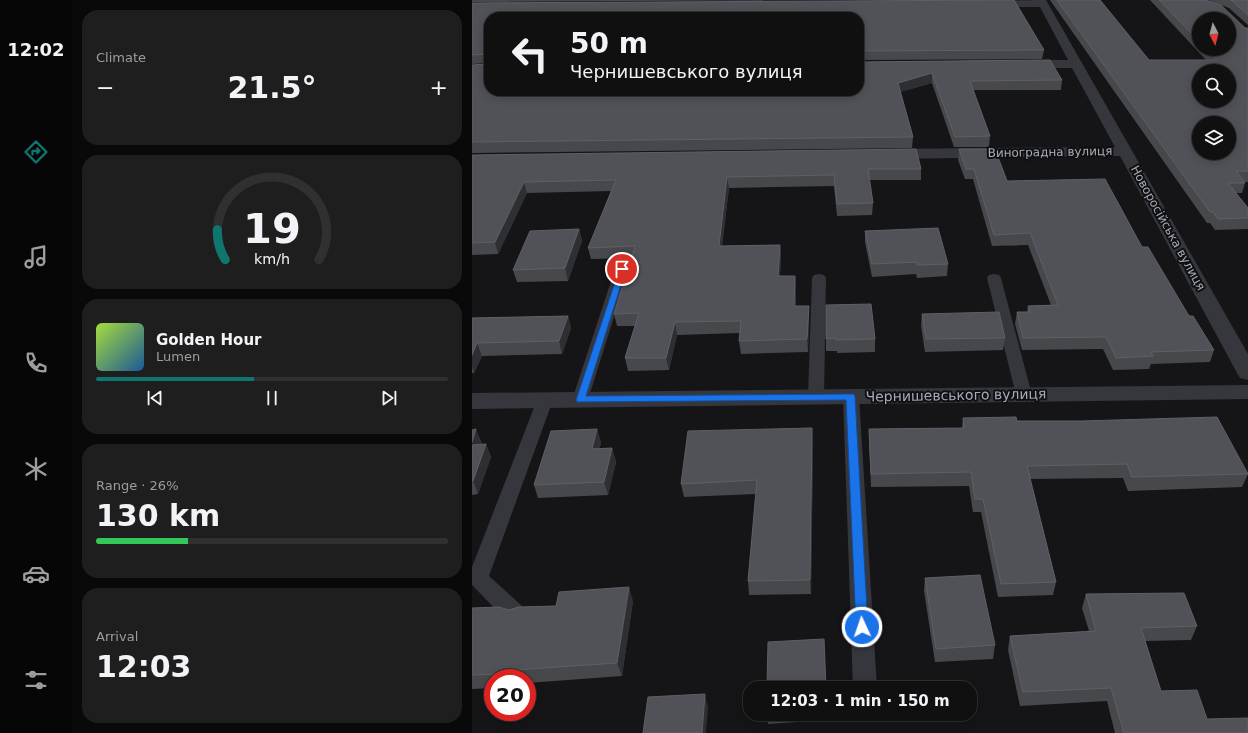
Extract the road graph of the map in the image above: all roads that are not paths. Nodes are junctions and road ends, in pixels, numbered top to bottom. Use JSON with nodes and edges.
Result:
{"nodes":[{"id":1,"x":1042,"y":2,"type":"edge"},
{"id":2,"x":972,"y":4,"type":"edge"},
{"id":3,"x":1006,"y":64,"type":"edge"},
{"id":4,"x":1076,"y":64,"type":"junction"},
{"id":5,"x":1125,"y":151,"type":"junction"},
{"id":6,"x":870,"y":154,"type":"edge"},
{"id":7,"x":622,"y":269,"type":"dead end"},
{"id":8,"x":819,"y":278,"type":"dead end"},
{"id":9,"x":994,"y":278,"type":"dead end"},
{"id":10,"x":1248,"y":373,"type":"edge"},
{"id":11,"x":1248,"y":392,"type":"edge"},
{"id":12,"x":1024,"y":395,"type":"junction"},
{"id":13,"x":850,"y":396,"type":"junction"},
{"id":14,"x":816,"y":397,"type":"junction"},
{"id":15,"x":545,"y":400,"type":"junction"},
{"id":16,"x":580,"y":400,"type":"junction"},
{"id":17,"x":472,"y":401,"type":"edge"},
{"id":18,"x":514,"y":613,"type":"edge"},
{"id":19,"x":865,"y":681,"type":"edge"}],
"edges":[{"from":1,"to":2,"type":"street"},
{"from":1,"to":4,"type":"street","name":"Новоросійська вулиця"},
{"from":3,"to":4,"type":"street"},
{"from":4,"to":5,"type":"street","name":"Новоросійська вулиця"},
{"from":5,"to":6,"type":"street","name":"Виноградна вулиця"},
{"from":5,"to":10,"type":"street","name":"Новоросійська вулиця"},
{"from":7,"to":16,"type":"lane"},
{"from":8,"to":14,"type":"lane"},
{"from":9,"to":12,"type":"lane"},
{"from":11,"to":12,"type":"street","name":"Чернишевського вулиця"},
{"from":12,"to":13,"type":"street","name":"Чернишевського вулиця"},
{"from":13,"to":14,"type":"street","name":"Чернишевського вулиця"},
{"from":13,"to":19,"type":"lane"},
{"from":14,"to":16,"type":"street","name":"Чернишевського вулиця"},
{"from":15,"to":16,"type":"street","name":"Чернишевського вулиця"},
{"from":15,"to":17,"type":"street","name":"Чернишевського вулиця"},
{"from":15,"to":18,"type":"lane"}]}
